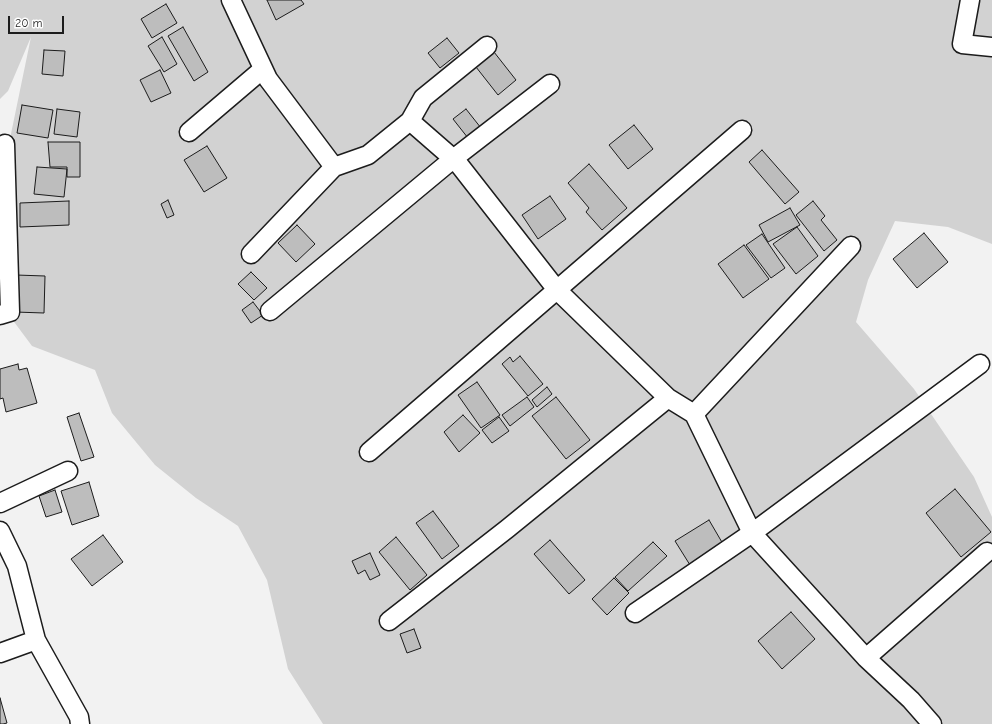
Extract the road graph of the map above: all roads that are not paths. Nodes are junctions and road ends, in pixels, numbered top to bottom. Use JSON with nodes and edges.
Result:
{"nodes":[{"id":1,"x":231,"y":0,"type":"edge"},
{"id":2,"x":970,"y":0,"type":"edge"},
{"id":3,"x":487,"y":46,"type":"dead end"},
{"id":4,"x":992,"y":47,"type":"edge"},
{"id":5,"x":264,"y":69,"type":"junction"},
{"id":6,"x":550,"y":84,"type":"dead end"},
{"id":7,"x":410,"y":121,"type":"junction"},
{"id":8,"x":742,"y":130,"type":"dead end"},
{"id":9,"x":189,"y":132,"type":"dead end"},
{"id":10,"x":4,"y":144,"type":"dead end"},
{"id":11,"x":454,"y":159,"type":"junction"},
{"id":12,"x":334,"y":167,"type":"junction"},
{"id":13,"x":851,"y":246,"type":"dead end"},
{"id":14,"x":251,"y":254,"type":"dead end"},
{"id":15,"x":557,"y":290,"type":"junction"},
{"id":16,"x":270,"y":311,"type":"dead end"},
{"id":17,"x":0,"y":314,"type":"edge"},
{"id":18,"x":980,"y":364,"type":"dead end"},
{"id":19,"x":668,"y":398,"type":"junction"},
{"id":20,"x":694,"y":414,"type":"junction"},
{"id":21,"x":369,"y":452,"type":"dead end"},
{"id":22,"x":68,"y":470,"type":"dead end"},
{"id":23,"x":0,"y":503,"type":"edge"},
{"id":24,"x":0,"y":531,"type":"edge"},
{"id":25,"x":752,"y":533,"type":"junction"},
{"id":26,"x":987,"y":552,"type":"dead end"},
{"id":27,"x":635,"y":612,"type":"dead end"},
{"id":28,"x":388,"y":620,"type":"dead end"},
{"id":29,"x":36,"y":640,"type":"junction"},
{"id":30,"x":0,"y":653,"type":"edge"},
{"id":31,"x":866,"y":658,"type":"junction"},
{"id":32,"x":80,"y":724,"type":"edge"},
{"id":33,"x":932,"y":724,"type":"edge"}],
"edges":[{"from":1,"to":5,"type":"street"},
{"from":2,"to":4,"type":"street"},
{"from":3,"to":7,"type":"street"},
{"from":5,"to":9,"type":"street"},
{"from":5,"to":12,"type":"street"},
{"from":6,"to":11,"type":"street"},
{"from":7,"to":11,"type":"street"},
{"from":7,"to":12,"type":"street"},
{"from":8,"to":15,"type":"street"},
{"from":10,"to":17,"type":"street"},
{"from":11,"to":15,"type":"street"},
{"from":11,"to":16,"type":"street"},
{"from":12,"to":14,"type":"street"},
{"from":13,"to":20,"type":"street"},
{"from":15,"to":19,"type":"street"},
{"from":15,"to":21,"type":"street"},
{"from":18,"to":25,"type":"street"},
{"from":19,"to":20,"type":"street"},
{"from":19,"to":28,"type":"street"},
{"from":20,"to":25,"type":"street"},
{"from":22,"to":23,"type":"street"},
{"from":24,"to":29,"type":"street"},
{"from":25,"to":27,"type":"street"},
{"from":25,"to":31,"type":"street"},
{"from":26,"to":31,"type":"street"},
{"from":29,"to":30,"type":"street"},
{"from":29,"to":32,"type":"street"},
{"from":31,"to":33,"type":"street"}]}
